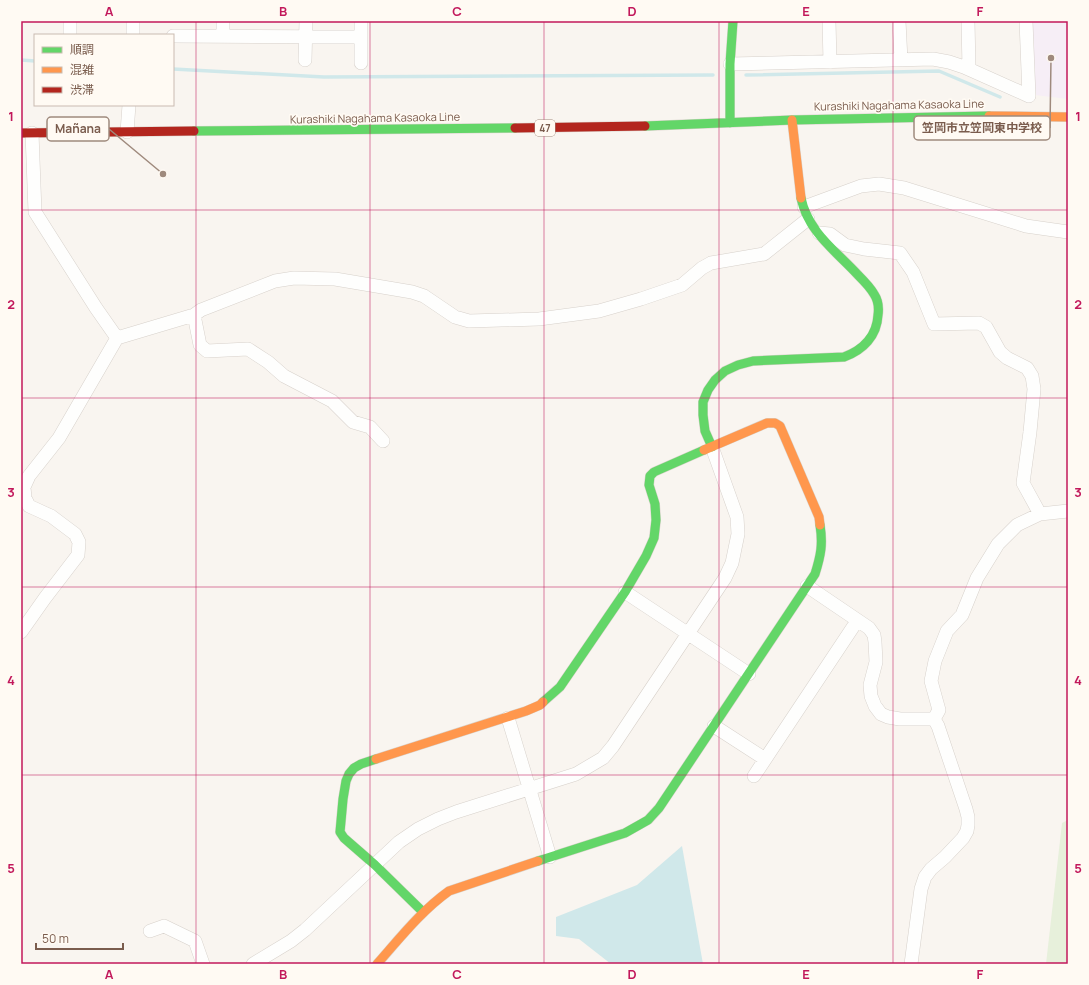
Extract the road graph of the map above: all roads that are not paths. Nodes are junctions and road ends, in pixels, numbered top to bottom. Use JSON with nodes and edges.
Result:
{"nodes":[{"id":1,"x":70,"y":21,"type":"edge"},
{"id":2,"x":133,"y":21,"type":"edge"},
{"id":3,"x":223,"y":21,"type":"edge"},
{"id":4,"x":306,"y":21,"type":"edge"},
{"id":5,"x":361,"y":21,"type":"edge"},
{"id":6,"x":733,"y":21,"type":"edge"},
{"id":7,"x":829,"y":21,"type":"edge"},
{"id":8,"x":899,"y":21,"type":"edge"},
{"id":9,"x":968,"y":21,"type":"edge"},
{"id":10,"x":1026,"y":21,"type":"edge"},
{"id":11,"x":70,"y":34,"type":"edge"},
{"id":12,"x":133,"y":34,"type":"edge"},
{"id":13,"x":174,"y":36,"type":"edge"},
{"id":14,"x":223,"y":36,"type":"junction"},
{"id":15,"x":305,"y":37,"type":"junction"},
{"id":16,"x":361,"y":37,"type":"junction"},
{"id":17,"x":305,"y":60,"type":"dead end"},
{"id":18,"x":901,"y":60,"type":"junction"},
{"id":19,"x":830,"y":62,"type":"junction"},
{"id":20,"x":360,"y":63,"type":"dead end"},
{"id":21,"x":730,"y":64,"type":"junction"},
{"id":22,"x":969,"y":69,"type":"junction"},
{"id":23,"x":129,"y":106,"type":"edge"},
{"id":24,"x":1068,"y":117,"type":"edge"},
{"id":25,"x":792,"y":120,"type":"junction"},
{"id":26,"x":730,"y":123,"type":"junction"},
{"id":27,"x":127,"y":132,"type":"junction"},
{"id":28,"x":26,"y":133,"type":"edge"},
{"id":29,"x":806,"y":213,"type":"junction"},
{"id":30,"x":1068,"y":232,"type":"edge"},
{"id":31,"x":819,"y":233,"type":"junction"},
{"id":32,"x":194,"y":315,"type":"junction"},
{"id":33,"x":117,"y":338,"type":"junction"},
{"id":34,"x":383,"y":441,"type":"dead end"},
{"id":35,"x":712,"y":447,"type":"junction"},
{"id":36,"x":1068,"y":511,"type":"edge"},
{"id":37,"x":1040,"y":514,"type":"junction"},
{"id":38,"x":807,"y":586,"type":"junction"},
{"id":39,"x":626,"y":592,"type":"junction"},
{"id":40,"x":857,"y":621,"type":"junction"},
{"id":41,"x":21,"y":632,"type":"edge"},
{"id":42,"x":688,"y":634,"type":"junction"},
{"id":43,"x":748,"y":674,"type":"junction"},
{"id":44,"x":508,"y":718,"type":"junction"},
{"id":45,"x":934,"y":719,"type":"junction"},
{"id":46,"x":714,"y":726,"type":"junction"},
{"id":47,"x":765,"y":759,"type":"junction"},
{"id":48,"x":754,"y":776,"type":"dead end"},
{"id":49,"x":529,"y":789,"type":"junction"},
{"id":50,"x":550,"y":857,"type":"junction"},
{"id":51,"x":375,"y":865,"type":"junction"},
{"id":52,"x":423,"y":912,"type":"junction"},
{"id":53,"x":150,"y":931,"type":"dead end"},
{"id":54,"x":203,"y":964,"type":"edge"},
{"id":55,"x":253,"y":964,"type":"edge"},
{"id":56,"x":377,"y":964,"type":"edge"},
{"id":57,"x":911,"y":964,"type":"edge"}],
"edges":[{"from":1,"to":11,"type":"street"},
{"from":2,"to":12,"type":"street"},
{"from":3,"to":14,"type":"street"},
{"from":4,"to":15,"type":"street"},
{"from":5,"to":16,"type":"street"},
{"from":6,"to":21,"type":"street"},
{"from":7,"to":19,"type":"street"},
{"from":8,"to":18,"type":"street"},
{"from":9,"to":22,"type":"street"},
{"from":10,"to":22,"type":"street"},
{"from":13,"to":14,"type":"street"},
{"from":14,"to":15,"type":"street"},
{"from":15,"to":16,"type":"street"},
{"from":15,"to":17,"type":"street"},
{"from":16,"to":20,"type":"street"},
{"from":18,"to":19,"type":"street"},
{"from":18,"to":22,"type":"street"},
{"from":19,"to":21,"type":"street"},
{"from":21,"to":26,"type":"street"},
{"from":23,"to":27,"type":"street"},
{"from":24,"to":25,"type":"street","name":"Kurashiki Nagahama Kasaoka Line","number":"47"},
{"from":25,"to":26,"type":"street","name":"Kurashiki Nagahama Kasaoka Line","number":"47"},
{"from":25,"to":29,"type":"street"},
{"from":26,"to":27,"type":"street","name":"Kurashiki Nagahama Kasaoka Line","number":"47"},
{"from":27,"to":28,"type":"street","name":"Kurashiki Nagahama Kasaoka Line","number":"47"},
{"from":28,"to":33,"type":"street"},
{"from":29,"to":30,"type":"street"},
{"from":29,"to":31,"type":"street"},
{"from":29,"to":32,"type":"street"},
{"from":31,"to":35,"type":"street"},
{"from":31,"to":37,"type":"street"},
{"from":32,"to":33,"type":"street"},
{"from":32,"to":34,"type":"street"},
{"from":33,"to":41,"type":"street"},
{"from":35,"to":38,"type":"street"},
{"from":35,"to":39,"type":"street"},
{"from":35,"to":42,"type":"street"},
{"from":36,"to":37,"type":"street"},
{"from":37,"to":45,"type":"street"},
{"from":38,"to":40,"type":"street"},
{"from":38,"to":43,"type":"street"},
{"from":39,"to":42,"type":"street"},
{"from":39,"to":44,"type":"street"},
{"from":40,"to":45,"type":"street"},
{"from":40,"to":47,"type":"street"},
{"from":42,"to":43,"type":"street"},
{"from":42,"to":49,"type":"street"},
{"from":43,"to":46,"type":"street"},
{"from":44,"to":49,"type":"street"},
{"from":44,"to":51,"type":"street"},
{"from":45,"to":57,"type":"street"},
{"from":46,"to":47,"type":"street"},
{"from":46,"to":50,"type":"street"},
{"from":47,"to":48,"type":"street"},
{"from":49,"to":50,"type":"street"},
{"from":49,"to":51,"type":"street"},
{"from":50,"to":52,"type":"street"},
{"from":51,"to":52,"type":"street"},
{"from":51,"to":55,"type":"street"},
{"from":52,"to":56,"type":"street"},
{"from":53,"to":54,"type":"street"}]}
